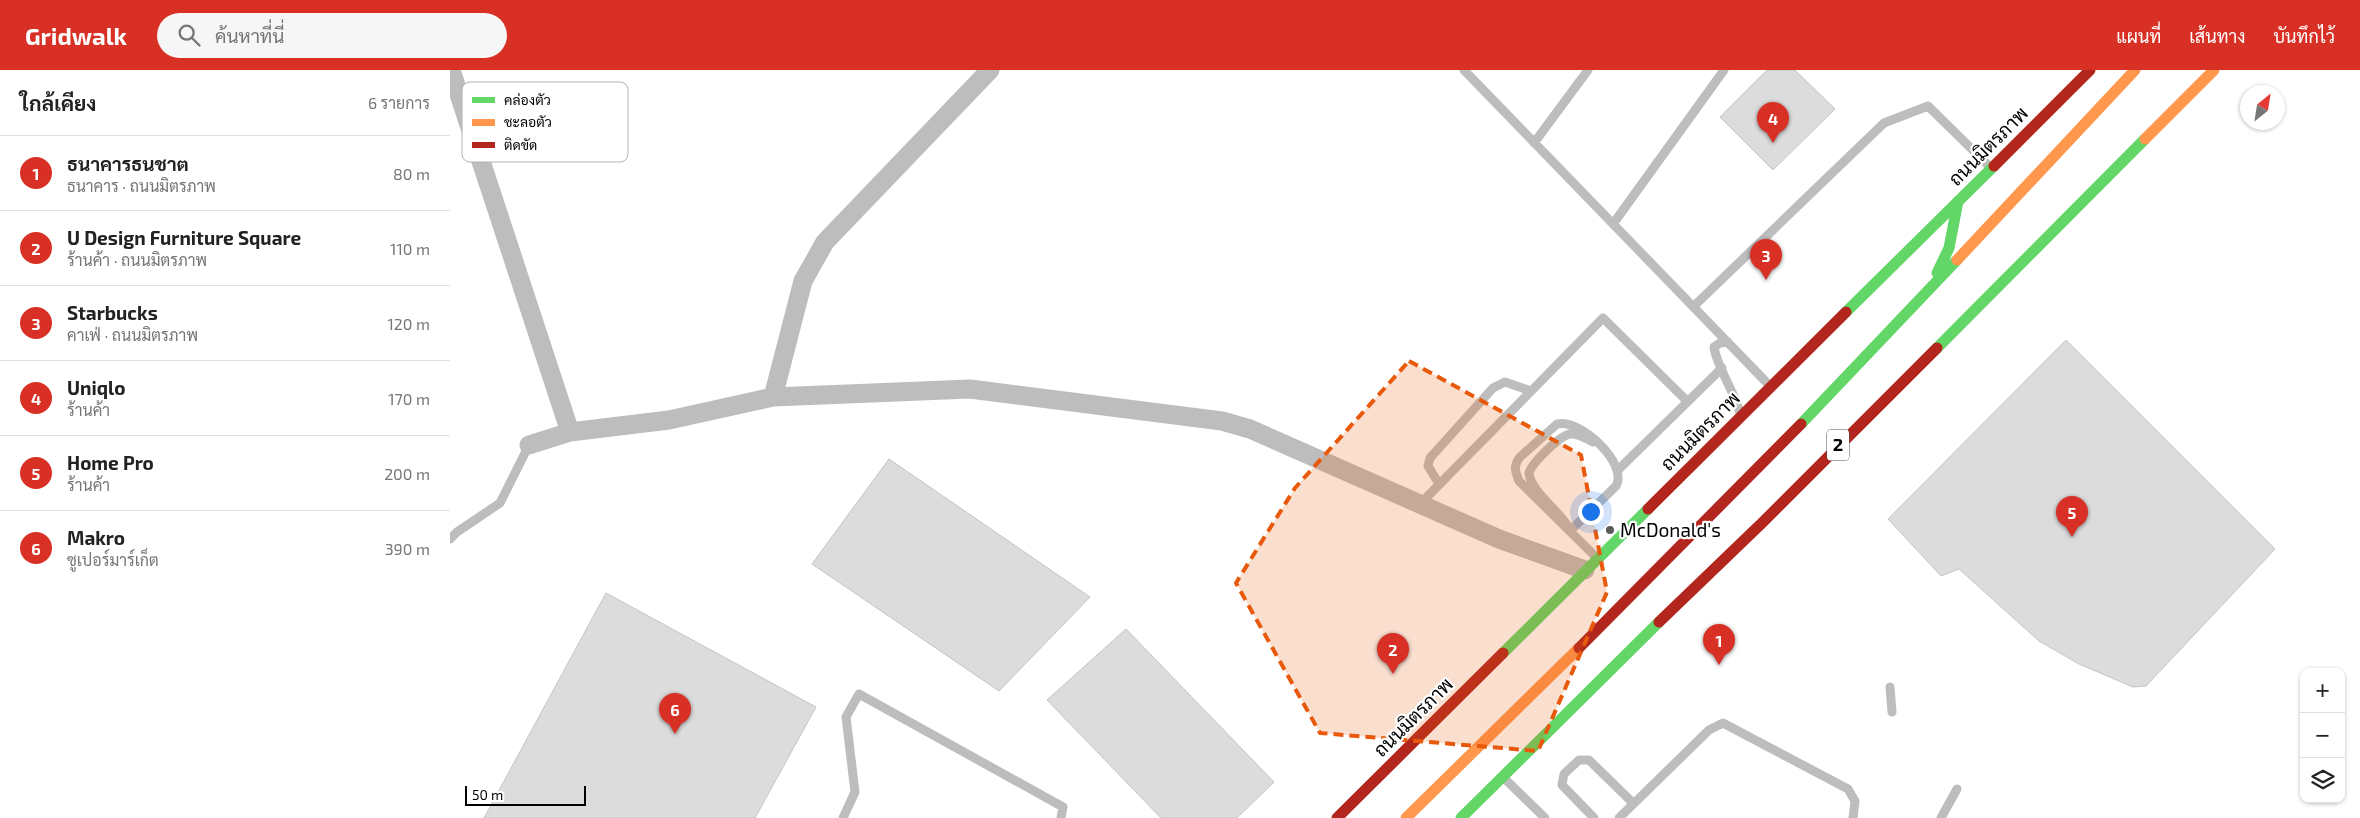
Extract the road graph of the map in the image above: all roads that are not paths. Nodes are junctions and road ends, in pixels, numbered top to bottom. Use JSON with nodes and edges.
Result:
{"nodes":[{"id":1,"x":451,"y":70,"type":"edge"},
{"id":2,"x":990,"y":70,"type":"edge"},
{"id":3,"x":1464,"y":70,"type":"edge"},
{"id":4,"x":1588,"y":70,"type":"edge"},
{"id":5,"x":1724,"y":70,"type":"edge"},
{"id":6,"x":2090,"y":70,"type":"edge"},
{"id":7,"x":2135,"y":70,"type":"edge"},
{"id":8,"x":2214,"y":70,"type":"edge"},
{"id":9,"x":462,"y":103,"type":"edge"},
{"id":10,"x":1534,"y":143,"type":"junction"},
{"id":11,"x":481,"y":162,"type":"edge"},
{"id":12,"x":1991,"y":168,"type":"junction"},
{"id":13,"x":1958,"y":200,"type":"junction"},
{"id":14,"x":1613,"y":224,"type":"junction"},
{"id":15,"x":1925,"y":294,"type":"junction"},
{"id":16,"x":1694,"y":306,"type":"junction"},
{"id":17,"x":1728,"y":342,"type":"junction"},
{"id":18,"x":1722,"y":368,"type":"junction"},
{"id":19,"x":1770,"y":386,"type":"junction"},
{"id":20,"x":1531,"y":391,"type":"junction"},
{"id":21,"x":773,"y":397,"type":"junction"},
{"id":22,"x":1687,"y":401,"type":"junction"},
{"id":23,"x":1740,"y":416,"type":"junction"},
{"id":24,"x":570,"y":432,"type":"junction"},
{"id":25,"x":1597,"y":444,"type":"junction"},
{"id":26,"x":529,"y":445,"type":"joint"},
{"id":27,"x":1619,"y":469,"type":"junction"},
{"id":28,"x":1439,"y":484,"type":"junction"},
{"id":29,"x":1420,"y":504,"type":"junction"},
{"id":30,"x":1570,"y":531,"type":"junction"},
{"id":31,"x":452,"y":535,"type":"edge"},
{"id":32,"x":1591,"y":564,"type":"junction"},
{"id":33,"x":1890,"y":687,"type":"dead end"},
{"id":34,"x":1892,"y":712,"type":"dead end"},
{"id":35,"x":1502,"y":776,"type":"junction"},
{"id":36,"x":1957,"y":789,"type":"dead end"},
{"id":37,"x":1633,"y":803,"type":"junction"},
{"id":38,"x":843,"y":818,"type":"edge"},
{"id":39,"x":1061,"y":818,"type":"edge"},
{"id":40,"x":1336,"y":818,"type":"edge"},
{"id":41,"x":1406,"y":818,"type":"edge"},
{"id":42,"x":1461,"y":818,"type":"edge"},
{"id":43,"x":1546,"y":818,"type":"edge"},
{"id":44,"x":1594,"y":818,"type":"edge"},
{"id":45,"x":1619,"y":818,"type":"edge"},
{"id":46,"x":1853,"y":818,"type":"edge"},
{"id":47,"x":1941,"y":818,"type":"edge"}],
"edges":[{"from":1,"to":9,"type":"street"},
{"from":2,"to":21,"type":"street"},
{"from":3,"to":10,"type":"lane"},
{"from":4,"to":10,"type":"lane"},
{"from":5,"to":14,"type":"lane"},
{"from":6,"to":12,"type":"main road","name":"ถนนมิตรภาพ"},
{"from":7,"to":15,"type":"main road","number":"2"},
{"from":8,"to":35,"type":"main road","number":"2"},
{"from":10,"to":14,"type":"lane"},
{"from":11,"to":24,"type":"street"},
{"from":12,"to":13,"type":"main road","name":"ถนนมิตรภาพ"},
{"from":12,"to":16,"type":"lane"},
{"from":13,"to":15,"type":"main road"},
{"from":13,"to":19,"type":"main road","name":"ถนนมิตรภาพ"},
{"from":14,"to":16,"type":"lane"},
{"from":15,"to":41,"type":"main road","number":"2"},
{"from":16,"to":17,"type":"lane"},
{"from":17,"to":18,"type":"lane"},
{"from":17,"to":19,"type":"lane"},
{"from":18,"to":22,"type":"lane"},
{"from":18,"to":23,"type":"lane"},
{"from":19,"to":23,"type":"main road","name":"ถนนมิตรภาพ"},
{"from":20,"to":22,"type":"lane"},
{"from":20,"to":28,"type":"lane"},
{"from":20,"to":28,"type":"lane"},
{"from":21,"to":24,"type":"street"},
{"from":21,"to":29,"type":"street"},
{"from":22,"to":27,"type":"lane"},
{"from":23,"to":32,"type":"main road","name":"ถนนมิตรภาพ"},
{"from":24,"to":26,"type":"street"},
{"from":25,"to":27,"type":"lane"},
{"from":25,"to":30,"type":"lane"},
{"from":25,"to":30,"type":"lane"},
{"from":26,"to":31,"type":"lane"},
{"from":27,"to":30,"type":"lane"},
{"from":28,"to":29,"type":"lane"},
{"from":29,"to":32,"type":"street"},
{"from":30,"to":32,"type":"lane"},
{"from":32,"to":40,"type":"main road","name":"ถนนมิตรภาพ"},
{"from":33,"to":34,"type":"lane"},
{"from":35,"to":42,"type":"main road","number":"2"},
{"from":35,"to":43,"type":"lane"},
{"from":36,"to":47,"type":"lane"},
{"from":37,"to":44,"type":"lane"},
{"from":37,"to":45,"type":"lane"},
{"from":37,"to":46,"type":"lane"},
{"from":38,"to":39,"type":"lane"}]}
